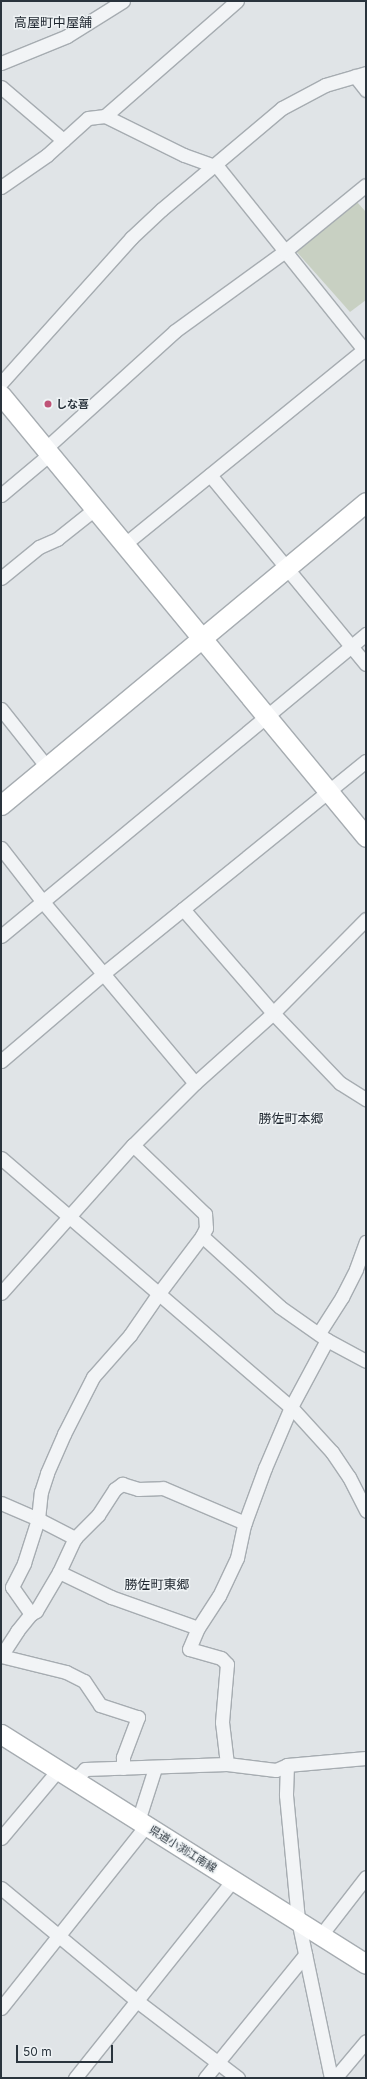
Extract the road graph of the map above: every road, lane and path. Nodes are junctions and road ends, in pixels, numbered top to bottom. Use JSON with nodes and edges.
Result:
{"nodes":[{"id":1,"x":122,"y":1,"type":"edge"},
{"id":2,"x":237,"y":1,"type":"edge"},
{"id":3,"x":1,"y":63,"type":"edge"},
{"id":4,"x":360,"y":75,"type":"edge"},
{"id":5,"x":1,"y":88,"type":"edge"},
{"id":6,"x":366,"y":90,"type":"edge"},
{"id":7,"x":105,"y":116,"type":"junction"},
{"id":8,"x":63,"y":140,"type":"junction"},
{"id":9,"x":215,"y":166,"type":"junction"},
{"id":10,"x":1,"y":187,"type":"edge"},
{"id":11,"x":364,"y":191,"type":"edge"},
{"id":12,"x":286,"y":251,"type":"junction"},
{"id":13,"x":365,"y":350,"type":"edge"},
{"id":14,"x":1,"y":383,"type":"edge"},
{"id":15,"x":1,"y":395,"type":"edge"},
{"id":16,"x":48,"y":451,"type":"junction"},
{"id":17,"x":210,"y":475,"type":"junction"},
{"id":18,"x":1,"y":495,"type":"edge"},
{"id":19,"x":366,"y":502,"type":"edge"},
{"id":20,"x":96,"y":508,"type":"junction"},
{"id":21,"x":126,"y":544,"type":"junction"},
{"id":22,"x":287,"y":568,"type":"junction"},
{"id":23,"x":1,"y":578,"type":"edge"},
{"id":24,"x":366,"y":634,"type":"edge"},
{"id":25,"x":202,"y":638,"type":"junction"},
{"id":26,"x":351,"y":646,"type":"junction"},
{"id":27,"x":366,"y":664,"type":"edge"},
{"id":28,"x":1,"y":709,"type":"edge"},
{"id":29,"x":266,"y":715,"type":"junction"},
{"id":30,"x":366,"y":761,"type":"edge"},
{"id":31,"x":47,"y":767,"type":"junction"},
{"id":32,"x":329,"y":791,"type":"junction"},
{"id":33,"x":1,"y":805,"type":"edge"},
{"id":34,"x":366,"y":836,"type":"edge"},
{"id":35,"x":1,"y":848,"type":"edge"},
{"id":36,"x":43,"y":902,"type":"junction"},
{"id":37,"x":182,"y":909,"type":"junction"},
{"id":38,"x":366,"y":919,"type":"edge"},
{"id":39,"x":1,"y":936,"type":"edge"},
{"id":40,"x":104,"y":973,"type":"junction"},
{"id":41,"x":273,"y":1013,"type":"junction"},
{"id":42,"x":1,"y":1061,"type":"edge"},
{"id":43,"x":195,"y":1083,"type":"junction"},
{"id":44,"x":366,"y":1099,"type":"edge"},
{"id":45,"x":133,"y":1145,"type":"junction"},
{"id":46,"x":3,"y":1164,"type":"edge"},
{"id":47,"x":70,"y":1217,"type":"junction"},
{"id":48,"x":202,"y":1236,"type":"junction"},
{"id":49,"x":366,"y":1242,"type":"edge"},
{"id":50,"x":1,"y":1292,"type":"edge"},
{"id":51,"x":159,"y":1293,"type":"junction"},
{"id":52,"x":323,"y":1336,"type":"junction"},
{"id":53,"x":366,"y":1361,"type":"edge"},
{"id":54,"x":291,"y":1407,"type":"junction"},
{"id":55,"x":1,"y":1503,"type":"edge"},
{"id":56,"x":366,"y":1511,"type":"edge"},
{"id":57,"x":38,"y":1518,"type":"junction"},
{"id":58,"x":245,"y":1523,"type":"junction"},
{"id":59,"x":74,"y":1538,"type":"junction"},
{"id":60,"x":59,"y":1572,"type":"junction"},
{"id":61,"x":31,"y":1614,"type":"junction"},
{"id":62,"x":198,"y":1628,"type":"junction"},
{"id":63,"x":1,"y":1656,"type":"edge"},
{"id":64,"x":1,"y":1734,"type":"edge"},
{"id":65,"x":366,"y":1758,"type":"edge"},
{"id":66,"x":227,"y":1764,"type":"junction"},
{"id":67,"x":287,"y":1765,"type":"junction"},
{"id":68,"x":123,"y":1768,"type":"junction"},
{"id":69,"x":155,"y":1768,"type":"junction"},
{"id":70,"x":58,"y":1770,"type":"junction"},
{"id":71,"x":74,"y":1781,"type":"junction"},
{"id":72,"x":142,"y":1824,"type":"junction"},
{"id":73,"x":1,"y":1838,"type":"edge"},
{"id":74,"x":366,"y":1877,"type":"edge"},
{"id":75,"x":233,"y":1880,"type":"junction"},
{"id":76,"x":1,"y":1888,"type":"edge"},
{"id":77,"x":298,"y":1920,"type":"junction"},
{"id":78,"x":321,"y":1935,"type":"junction"},
{"id":79,"x":58,"y":1936,"type":"junction"},
{"id":80,"x":305,"y":1955,"type":"junction"},
{"id":81,"x":366,"y":1964,"type":"edge"},
{"id":82,"x":137,"y":2001,"type":"junction"},
{"id":83,"x":1,"y":2008,"type":"edge"},
{"id":84,"x":366,"y":2041,"type":"edge"},
{"id":85,"x":218,"y":2063,"type":"junction"},
{"id":86,"x":75,"y":2078,"type":"edge"},
{"id":87,"x":205,"y":2078,"type":"edge"},
{"id":88,"x":238,"y":2078,"type":"edge"},
{"id":89,"x":331,"y":2078,"type":"edge"},
{"id":90,"x":335,"y":2078,"type":"edge"}],
"edges":[{"from":1,"to":3,"type":"street"},
{"from":2,"to":7,"type":"street"},
{"from":4,"to":6,"type":"street"},
{"from":4,"to":9,"type":"street"},
{"from":5,"to":8,"type":"street"},
{"from":7,"to":8,"type":"street"},
{"from":7,"to":9,"type":"street"},
{"from":8,"to":10,"type":"street"},
{"from":9,"to":12,"type":"street"},
{"from":9,"to":14,"type":"street"},
{"from":11,"to":12,"type":"street"},
{"from":12,"to":13,"type":"street"},
{"from":12,"to":16,"type":"street"},
{"from":13,"to":17,"type":"street"},
{"from":15,"to":16,"type":"street"},
{"from":16,"to":18,"type":"street"},
{"from":16,"to":20,"type":"street"},
{"from":17,"to":21,"type":"street"},
{"from":17,"to":22,"type":"street"},
{"from":19,"to":22,"type":"street"},
{"from":20,"to":21,"type":"street"},
{"from":20,"to":23,"type":"street"},
{"from":21,"to":25,"type":"street"},
{"from":22,"to":25,"type":"street"},
{"from":22,"to":26,"type":"street"},
{"from":24,"to":26,"type":"street"},
{"from":25,"to":29,"type":"street"},
{"from":25,"to":31,"type":"street"},
{"from":26,"to":27,"type":"street"},
{"from":26,"to":29,"type":"street"},
{"from":28,"to":31,"type":"street"},
{"from":29,"to":32,"type":"street"},
{"from":29,"to":36,"type":"street"},
{"from":30,"to":32,"type":"street"},
{"from":31,"to":33,"type":"street"},
{"from":32,"to":34,"type":"street"},
{"from":32,"to":37,"type":"street"},
{"from":35,"to":36,"type":"street"},
{"from":36,"to":39,"type":"street"},
{"from":36,"to":40,"type":"street"},
{"from":37,"to":40,"type":"street"},
{"from":37,"to":41,"type":"street"},
{"from":38,"to":41,"type":"street"},
{"from":40,"to":42,"type":"street"},
{"from":40,"to":43,"type":"street"},
{"from":41,"to":43,"type":"street"},
{"from":41,"to":44,"type":"street"},
{"from":43,"to":45,"type":"street"},
{"from":45,"to":47,"type":"street"},
{"from":45,"to":48,"type":"street"},
{"from":46,"to":47,"type":"street"},
{"from":47,"to":50,"type":"street"},
{"from":47,"to":51,"type":"street"},
{"from":48,"to":51,"type":"street"},
{"from":48,"to":52,"type":"street"},
{"from":49,"to":52,"type":"street"},
{"from":51,"to":54,"type":"street"},
{"from":51,"to":57,"type":"street"},
{"from":52,"to":53,"type":"street"},
{"from":52,"to":54,"type":"street"},
{"from":54,"to":56,"type":"street"},
{"from":54,"to":58,"type":"street"},
{"from":55,"to":57,"type":"street"},
{"from":57,"to":59,"type":"street"},
{"from":57,"to":61,"type":"street"},
{"from":58,"to":59,"type":"street"},
{"from":58,"to":62,"type":"street"},
{"from":59,"to":60,"type":"street"},
{"from":60,"to":61,"type":"street"},
{"from":60,"to":62,"type":"street"},
{"from":61,"to":63,"type":"street"},
{"from":62,"to":66,"type":"street"},
{"from":63,"to":68,"type":"street"},
{"from":64,"to":70,"type":"street","name":"県道小渕江南線"},
{"from":65,"to":67,"type":"street"},
{"from":66,"to":67,"type":"street"},
{"from":66,"to":69,"type":"street"},
{"from":67,"to":77,"type":"street"},
{"from":68,"to":69,"type":"street"},
{"from":68,"to":71,"type":"street"},
{"from":69,"to":72,"type":"street"},
{"from":70,"to":71,"type":"street","name":"県道小渕江南線"},
{"from":70,"to":73,"type":"street"},
{"from":71,"to":72,"type":"street","name":"県道小渕江南線"},
{"from":72,"to":75,"type":"street","name":"県道小渕江南線"},
{"from":72,"to":79,"type":"street"},
{"from":74,"to":78,"type":"street"},
{"from":75,"to":77,"type":"street","name":"県道小渕江南線"},
{"from":75,"to":82,"type":"street"},
{"from":76,"to":79,"type":"street"},
{"from":77,"to":78,"type":"street","name":"県道小渕江南線"},
{"from":77,"to":80,"type":"street"},
{"from":78,"to":81,"type":"street","name":"県道小渕江南線"},
{"from":79,"to":82,"type":"street"},
{"from":79,"to":83,"type":"street"},
{"from":80,"to":85,"type":"street"},
{"from":80,"to":89,"type":"street"},
{"from":82,"to":85,"type":"street"},
{"from":82,"to":86,"type":"street"},
{"from":84,"to":90,"type":"street"},
{"from":85,"to":87,"type":"street"},
{"from":85,"to":88,"type":"street"}]}
